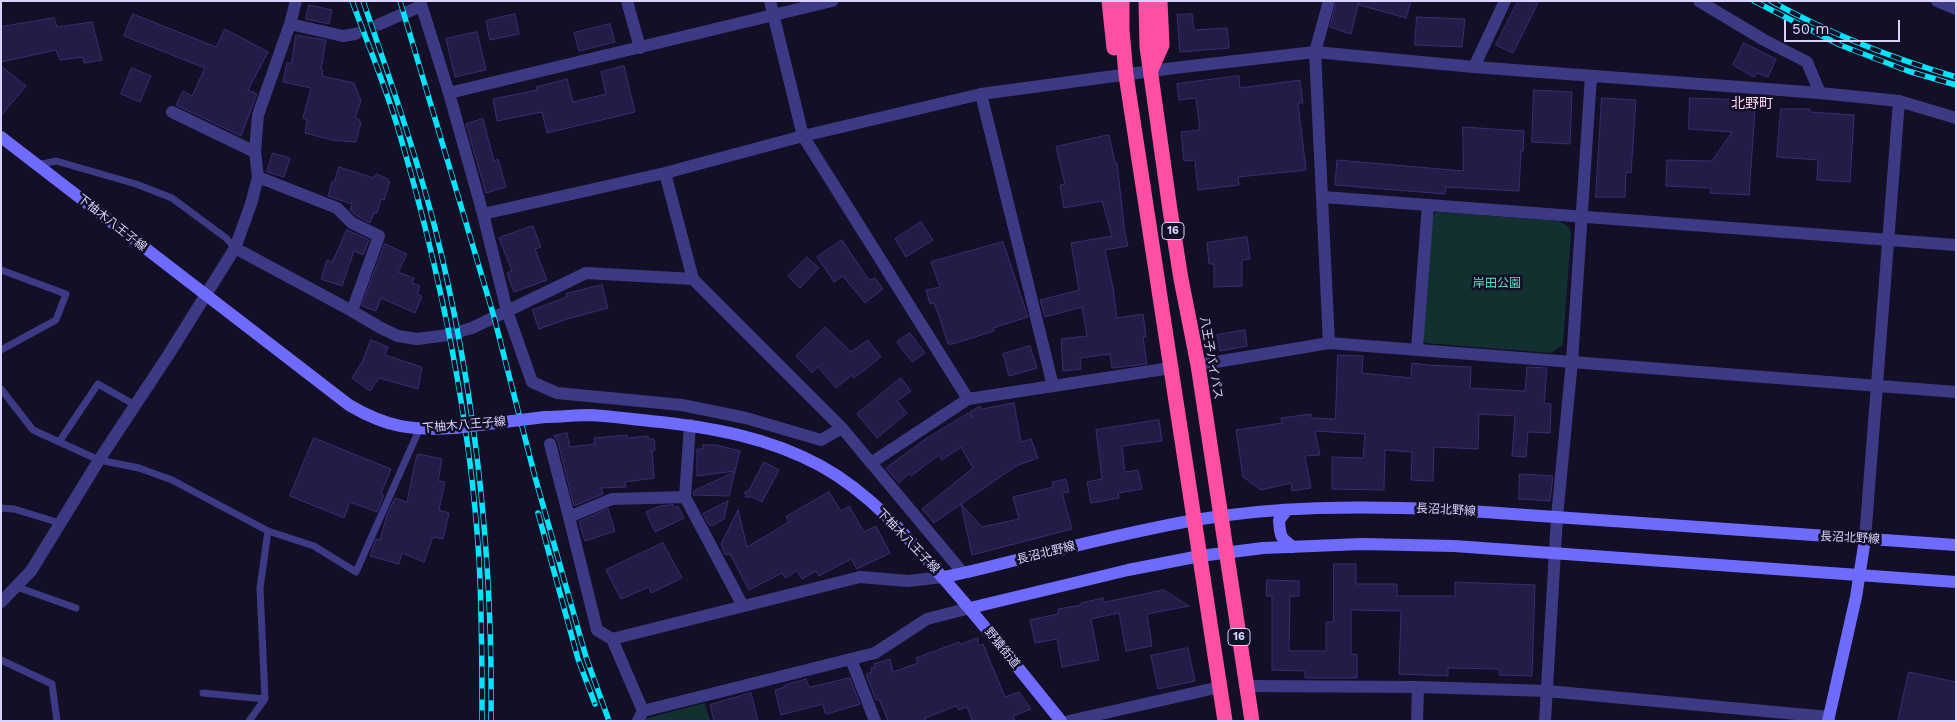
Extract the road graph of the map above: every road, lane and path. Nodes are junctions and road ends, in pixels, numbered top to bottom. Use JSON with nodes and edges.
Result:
{"nodes":[{"id":1,"x":296,"y":1,"type":"edge"},
{"id":2,"x":627,"y":1,"type":"edge"},
{"id":3,"x":770,"y":1,"type":"edge"},
{"id":4,"x":832,"y":1,"type":"edge"},
{"id":5,"x":1109,"y":1,"type":"edge"},
{"id":6,"x":1122,"y":1,"type":"edge"},
{"id":7,"x":1146,"y":1,"type":"edge"},
{"id":8,"x":1160,"y":1,"type":"edge"},
{"id":9,"x":1329,"y":1,"type":"edge"},
{"id":10,"x":1505,"y":1,"type":"edge"},
{"id":11,"x":1699,"y":1,"type":"edge"},
{"id":12,"x":420,"y":4,"type":"edge"},
{"id":13,"x":774,"y":16,"type":"junction"},
{"id":14,"x":290,"y":24,"type":"junction"},
{"id":15,"x":380,"y":24,"type":"tunnel mouth"},
{"id":16,"x":355,"y":34,"type":"tunnel mouth"},
{"id":17,"x":640,"y":48,"type":"junction"},
{"id":18,"x":1315,"y":52,"type":"junction"},
{"id":19,"x":1474,"y":67,"type":"junction"},
{"id":20,"x":1150,"y":72,"type":"junction"},
{"id":21,"x":1126,"y":75,"type":"junction"},
{"id":22,"x":1591,"y":76,"type":"junction"},
{"id":23,"x":449,"y":93,"type":"junction"},
{"id":24,"x":1820,"y":93,"type":"junction"},
{"id":25,"x":981,"y":94,"type":"junction"},
{"id":26,"x":1899,"y":101,"type":"junction"},
{"id":27,"x":172,"y":112,"type":"dead end"},
{"id":28,"x":1956,"y":118,"type":"edge"},
{"id":29,"x":803,"y":136,"type":"junction"},
{"id":30,"x":1,"y":137,"type":"edge"},
{"id":31,"x":255,"y":152,"type":"junction"},
{"id":32,"x":38,"y":165,"type":"junction"},
{"id":33,"x":665,"y":173,"type":"junction"},
{"id":34,"x":258,"y":177,"type":"junction"},
{"id":35,"x":1323,"y":197,"type":"junction"},
{"id":36,"x":1428,"y":205,"type":"junction"},
{"id":37,"x":483,"y":214,"type":"junction"},
{"id":38,"x":1582,"y":215,"type":"junction"},
{"id":39,"x":1889,"y":240,"type":"junction"},
{"id":40,"x":1956,"y":244,"type":"edge"},
{"id":41,"x":235,"y":248,"type":"junction"},
{"id":42,"x":1,"y":270,"type":"edge"},
{"id":43,"x":693,"y":279,"type":"junction"},
{"id":44,"x":205,"y":294,"type":"junction"},
{"id":45,"x":352,"y":311,"type":"junction"},
{"id":46,"x":507,"y":311,"type":"junction"},
{"id":47,"x":1329,"y":343,"type":"junction"},
{"id":48,"x":1417,"y":349,"type":"junction"},
{"id":49,"x":1,"y":350,"type":"edge"},
{"id":50,"x":1572,"y":361,"type":"junction"},
{"id":51,"x":1198,"y":365,"type":"junction"},
{"id":52,"x":1171,"y":368,"type":"junction"},
{"id":53,"x":1053,"y":386,"type":"junction"},
{"id":54,"x":1877,"y":387,"type":"junction"},
{"id":55,"x":1956,"y":392,"type":"edge"},
{"id":56,"x":3,"y":395,"type":"edge"},
{"id":57,"x":968,"y":399,"type":"junction"},
{"id":58,"x":135,"y":405,"type":"junction"},
{"id":59,"x":690,"y":425,"type":"junction"},
{"id":60,"x":842,"y":428,"type":"junction"},
{"id":61,"x":419,"y":430,"type":"junction"},
{"id":62,"x":59,"y":442,"type":"junction"},
{"id":63,"x":550,"y":444,"type":"dead end"},
{"id":64,"x":99,"y":460,"type":"junction"},
{"id":65,"x":871,"y":463,"type":"junction"},
{"id":66,"x":685,"y":497,"type":"junction"},
{"id":67,"x":1,"y":508,"type":"edge"},
{"id":68,"x":1287,"y":510,"type":"junction"},
{"id":69,"x":1222,"y":516,"type":"junction"},
{"id":70,"x":569,"y":517,"type":"junction"},
{"id":71,"x":1558,"y":517,"type":"junction"},
{"id":72,"x":1195,"y":520,"type":"junction"},
{"id":73,"x":60,"y":523,"type":"junction"},
{"id":74,"x":268,"y":531,"type":"junction"},
{"id":75,"x":1864,"y":538,"type":"junction"},
{"id":76,"x":1956,"y":545,"type":"edge"},
{"id":77,"x":1293,"y":546,"type":"junction"},
{"id":78,"x":1227,"y":552,"type":"junction"},
{"id":79,"x":1555,"y":554,"type":"junction"},
{"id":80,"x":1200,"y":556,"type":"junction"},
{"id":81,"x":963,"y":573,"type":"junction"},
{"id":82,"x":1860,"y":575,"type":"junction"},
{"id":83,"x":943,"y":577,"type":"junction"},
{"id":84,"x":1956,"y":582,"type":"edge"},
{"id":85,"x":17,"y":587,"type":"junction"},
{"id":86,"x":1,"y":602,"type":"edge"},
{"id":87,"x":743,"y":606,"type":"junction"},
{"id":88,"x":76,"y":608,"type":"dead end"},
{"id":89,"x":970,"y":608,"type":"junction"},
{"id":90,"x":612,"y":639,"type":"junction"},
{"id":91,"x":851,"y":659,"type":"junction"},
{"id":92,"x":1,"y":660,"type":"edge"},
{"id":93,"x":1247,"y":686,"type":"junction"},
{"id":94,"x":1220,"y":687,"type":"junction"},
{"id":95,"x":1418,"y":687,"type":"junction"},
{"id":96,"x":1547,"y":691,"type":"junction"},
{"id":97,"x":203,"y":693,"type":"dead end"},
{"id":98,"x":265,"y":699,"type":"junction"},
{"id":99,"x":641,"y":716,"type":"edge"},
{"id":100,"x":1829,"y":719,"type":"edge"},
{"id":101,"x":57,"y":721,"type":"edge"},
{"id":102,"x":249,"y":721,"type":"edge"},
{"id":103,"x":874,"y":721,"type":"edge"},
{"id":104,"x":1061,"y":721,"type":"edge"},
{"id":105,"x":1069,"y":721,"type":"edge"},
{"id":106,"x":1225,"y":721,"type":"edge"},
{"id":107,"x":1252,"y":721,"type":"edge"},
{"id":108,"x":1417,"y":721,"type":"edge"},
{"id":109,"x":1545,"y":721,"type":"edge"}],
"edges":[{"from":1,"to":14,"type":"street"},
{"from":2,"to":17,"type":"street"},
{"from":3,"to":13,"type":"street"},
{"from":4,"to":13,"type":"street"},
{"from":5,"to":21,"type":"highway"},
{"from":6,"to":21,"type":"highway","number":"16"},
{"from":7,"to":20,"type":"highway","name":"八王子バイパス","number":"16"},
{"from":8,"to":20,"type":"highway"},
{"from":9,"to":18,"type":"street"},
{"from":10,"to":19,"type":"street"},
{"from":11,"to":24,"type":"street"},
{"from":12,"to":15,"type":"street"},
{"from":12,"to":23,"type":"street"},
{"from":13,"to":17,"type":"street"},
{"from":13,"to":29,"type":"street"},
{"from":14,"to":16,"type":"street"},
{"from":14,"to":31,"type":"street"},
{"from":17,"to":23,"type":"street"},
{"from":18,"to":19,"type":"street"},
{"from":18,"to":20,"type":"street"},
{"from":18,"to":35,"type":"street"},
{"from":19,"to":22,"type":"street"},
{"from":20,"to":21,"type":"street"},
{"from":20,"to":51,"type":"highway","name":"八王子バイパス","number":"16"},
{"from":21,"to":25,"type":"street"},
{"from":21,"to":52,"type":"highway","number":"16"},
{"from":22,"to":24,"type":"street"},
{"from":22,"to":38,"type":"street"},
{"from":23,"to":37,"type":"street"},
{"from":24,"to":26,"type":"street"},
{"from":25,"to":29,"type":"street"},
{"from":25,"to":53,"type":"street"},
{"from":26,"to":28,"type":"street"},
{"from":26,"to":39,"type":"street"},
{"from":27,"to":31,"type":"street"},
{"from":29,"to":33,"type":"street"},
{"from":29,"to":57,"type":"street"},
{"from":30,"to":32,"type":"main road","name":"下柚木八王子線"},
{"from":31,"to":34,"type":"street"},
{"from":32,"to":41,"type":"lane"},
{"from":32,"to":44,"type":"main road","name":"下柚木八王子線"},
{"from":33,"to":37,"type":"street"},
{"from":33,"to":43,"type":"street"},
{"from":34,"to":41,"type":"street"},
{"from":34,"to":45,"type":"street"},
{"from":35,"to":36,"type":"street"},
{"from":35,"to":47,"type":"street"},
{"from":36,"to":38,"type":"street"},
{"from":36,"to":48,"type":"street"},
{"from":37,"to":46,"type":"street"},
{"from":38,"to":39,"type":"street"},
{"from":38,"to":50,"type":"street"},
{"from":39,"to":40,"type":"street"},
{"from":39,"to":54,"type":"street"},
{"from":41,"to":44,"type":"street"},
{"from":41,"to":45,"type":"street"},
{"from":42,"to":49,"type":"lane"},
{"from":43,"to":46,"type":"street"},
{"from":43,"to":60,"type":"street"},
{"from":44,"to":58,"type":"street"},
{"from":44,"to":61,"type":"main road","name":"下柚木八王子線"},
{"from":45,"to":46,"type":"street"},
{"from":46,"to":60,"type":"street"},
{"from":47,"to":48,"type":"street"},
{"from":47,"to":51,"type":"street"},
{"from":48,"to":50,"type":"street"},
{"from":50,"to":54,"type":"street"},
{"from":50,"to":71,"type":"street"},
{"from":51,"to":69,"type":"highway","name":"八王子バイパス","number":"16"},
{"from":52,"to":53,"type":"street"},
{"from":52,"to":72,"type":"highway","number":"16"},
{"from":53,"to":57,"type":"street"},
{"from":54,"to":55,"type":"street"},
{"from":54,"to":75,"type":"street"},
{"from":56,"to":62,"type":"lane"},
{"from":57,"to":65,"type":"street"},
{"from":58,"to":62,"type":"lane"},
{"from":58,"to":64,"type":"street"},
{"from":59,"to":61,"type":"main road","name":"下柚木八王子線","bridge":true},
{"from":59,"to":66,"type":"street"},
{"from":59,"to":83,"type":"main road","name":"下柚木八王子線"},
{"from":60,"to":65,"type":"street"},
{"from":61,"to":74,"type":"lane"},
{"from":62,"to":64,"type":"lane"},
{"from":63,"to":70,"type":"street"},
{"from":64,"to":73,"type":"street"},
{"from":64,"to":74,"type":"lane"},
{"from":65,"to":81,"type":"street"},
{"from":66,"to":70,"type":"street"},
{"from":66,"to":87,"type":"street"},
{"from":67,"to":73,"type":"lane"},
{"from":68,"to":69,"type":"main road","name":"長沼北野線"},
{"from":68,"to":71,"type":"main road","name":"長沼北野線"},
{"from":68,"to":77,"type":"main road"},
{"from":69,"to":72,"type":"main road","name":"長沼北野線"},
{"from":69,"to":78,"type":"highway","name":"八王子バイパス","number":"16"},
{"from":70,"to":90,"type":"street"},
{"from":71,"to":75,"type":"main road","name":"長沼北野線"},
{"from":71,"to":79,"type":"street"},
{"from":72,"to":80,"type":"highway","number":"16"},
{"from":72,"to":81,"type":"main road","name":"長沼北野線"},
{"from":73,"to":85,"type":"street"},
{"from":74,"to":98,"type":"lane"},
{"from":75,"to":76,"type":"main road","name":"長沼北野線"},
{"from":75,"to":82,"type":"main road"},
{"from":77,"to":78,"type":"main road"},
{"from":77,"to":79,"type":"main road"},
{"from":78,"to":80,"type":"main road"},
{"from":78,"to":93,"type":"highway","name":"八王子バイパス","number":"16"},
{"from":79,"to":82,"type":"main road"},
{"from":79,"to":96,"type":"street"},
{"from":80,"to":89,"type":"main road"},
{"from":80,"to":94,"type":"highway","number":"16"},
{"from":81,"to":83,"type":"main road","name":"長沼北野線"},
{"from":82,"to":84,"type":"main road"},
{"from":82,"to":100,"type":"main road"},
{"from":83,"to":87,"type":"street"},
{"from":83,"to":89,"type":"main road","name":"野猿街道"},
{"from":85,"to":86,"type":"street"},
{"from":85,"to":88,"type":"lane"},
{"from":87,"to":90,"type":"street"},
{"from":89,"to":91,"type":"street"},
{"from":89,"to":104,"type":"main road","name":"野猿街道"},
{"from":90,"to":99,"type":"street"},
{"from":91,"to":99,"type":"street"},
{"from":91,"to":103,"type":"street"},
{"from":92,"to":101,"type":"lane"},
{"from":93,"to":95,"type":"street"},
{"from":93,"to":107,"type":"highway","name":"八王子バイパス","number":"16"},
{"from":94,"to":105,"type":"street"},
{"from":94,"to":106,"type":"highway","number":"16"},
{"from":95,"to":96,"type":"street"},
{"from":95,"to":108,"type":"street"},
{"from":96,"to":100,"type":"street"},
{"from":96,"to":109,"type":"street"},
{"from":97,"to":98,"type":"lane"},
{"from":98,"to":102,"type":"lane"}]}
